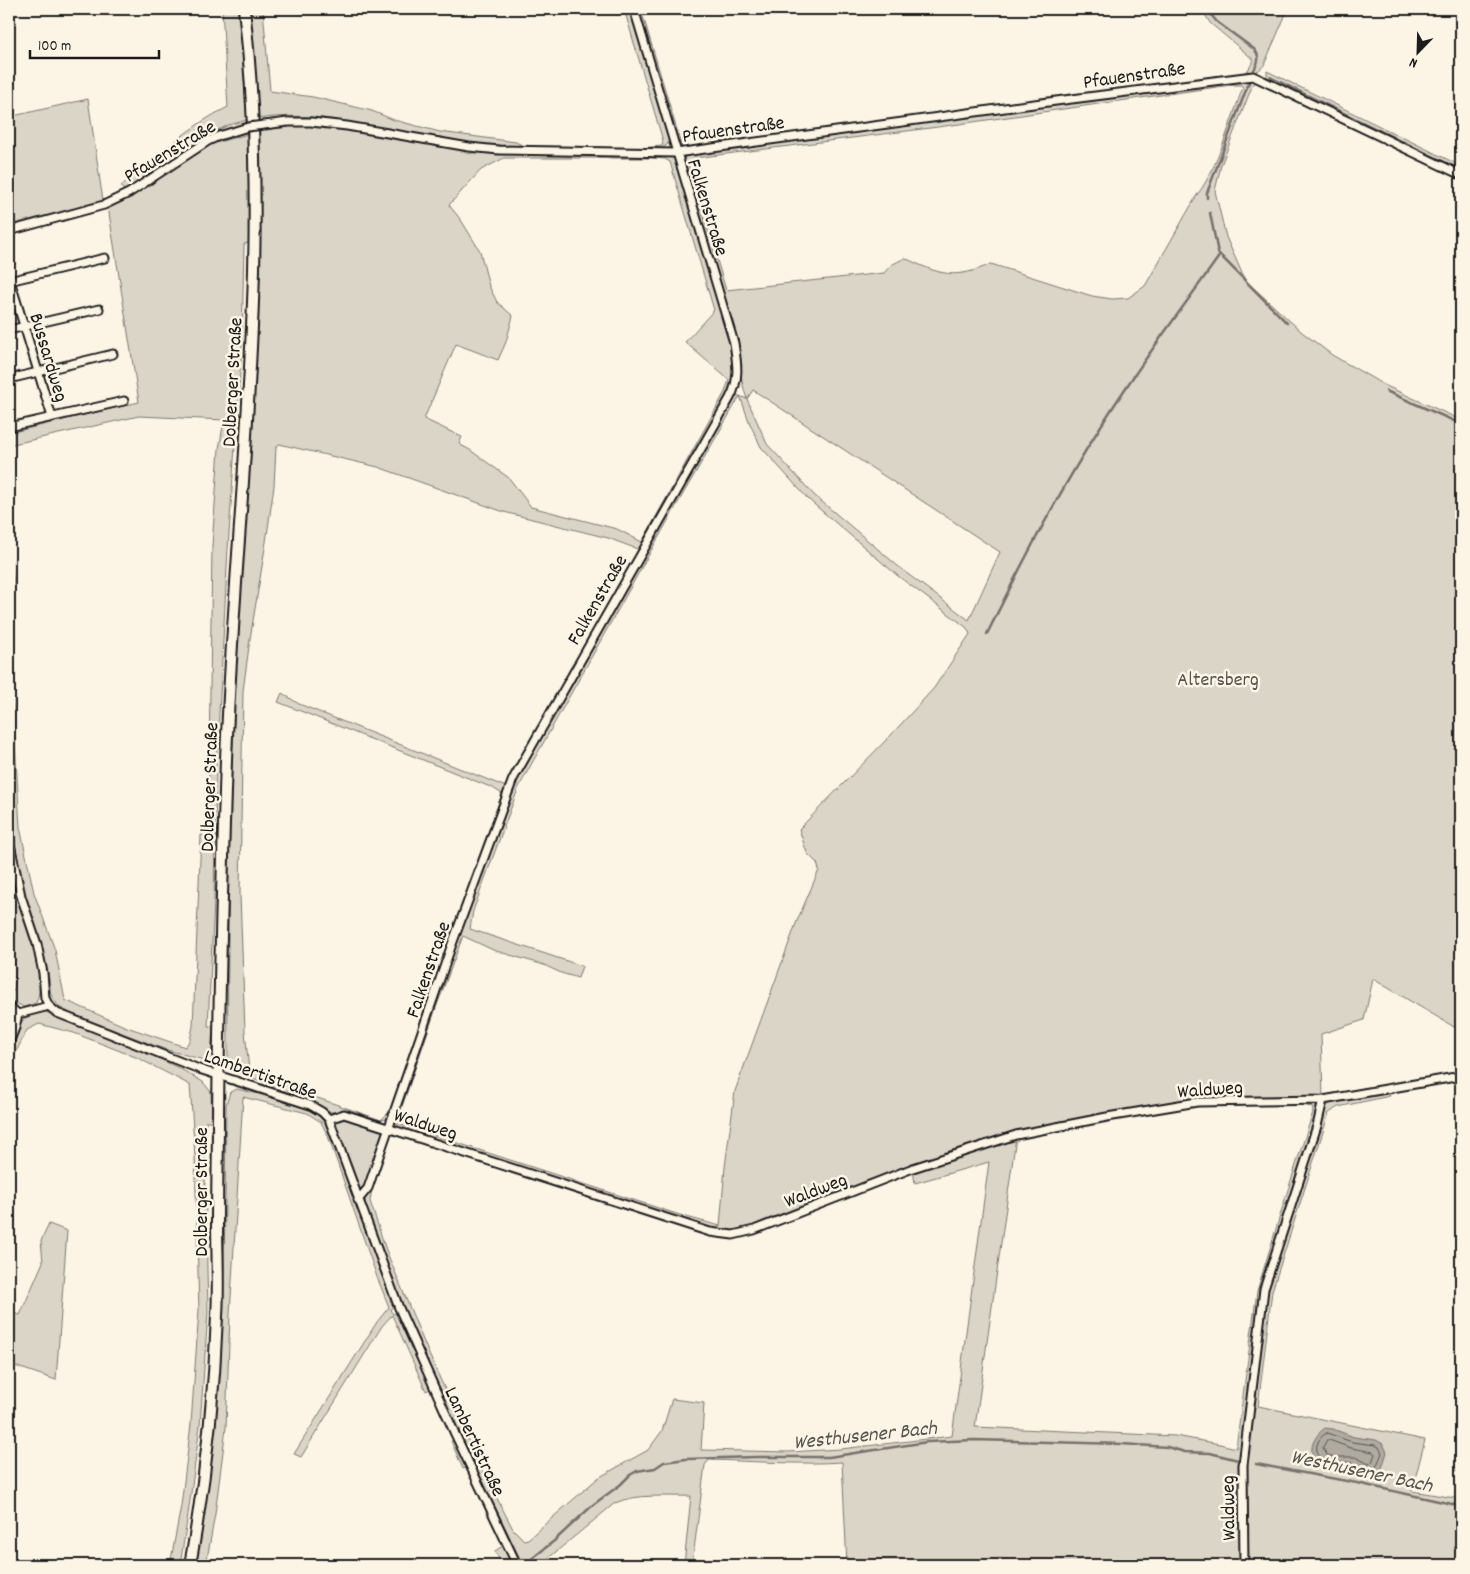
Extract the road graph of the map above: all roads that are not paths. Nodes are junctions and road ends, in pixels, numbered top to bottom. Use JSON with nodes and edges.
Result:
{"nodes":[{"id":1,"x":244,"y":9,"type":"edge"},
{"id":2,"x":634,"y":9,"type":"edge"},
{"id":3,"x":676,"y":153,"type":"junction"},
{"id":4,"x":1461,"y":175,"type":"edge"},
{"id":5,"x":9,"y":231,"type":"edge"},
{"id":6,"x":105,"y":258,"type":"dead end"},
{"id":7,"x":9,"y":279,"type":"edge"},
{"id":8,"x":99,"y":309,"type":"dead end"},
{"id":9,"x":24,"y":326,"type":"junction"},
{"id":10,"x":9,"y":330,"type":"edge"},
{"id":11,"x":114,"y":354,"type":"dead end"},
{"id":12,"x":38,"y":372,"type":"junction"},
{"id":13,"x":9,"y":379,"type":"edge"},
{"id":14,"x":124,"y":401,"type":"dead end"},
{"id":15,"x":52,"y":417,"type":"junction"},
{"id":16,"x":9,"y":427,"type":"edge"},
{"id":17,"x":9,"y":820,"type":"edge"},
{"id":18,"x":9,"y":1006,"type":"edge"},
{"id":19,"x":49,"y":1006,"type":"junction"},
{"id":20,"x":18,"y":1014,"type":"junction"},
{"id":21,"x":9,"y":1043,"type":"edge"},
{"id":22,"x":219,"y":1076,"type":"junction"},
{"id":23,"x":1461,"y":1076,"type":"edge"},
{"id":24,"x":1322,"y":1100,"type":"junction"},
{"id":25,"x":329,"y":1119,"type":"junction"},
{"id":26,"x":389,"y":1127,"type":"junction"},
{"id":27,"x":358,"y":1200,"type":"junction"},
{"id":28,"x":190,"y":1565,"type":"edge"},
{"id":29,"x":516,"y":1565,"type":"edge"},
{"id":30,"x":1244,"y":1565,"type":"edge"}],
"edges":[{"from":1,"to":22,"type":"main road","name":"Dolberger Straße"},
{"from":2,"to":3,"type":"street","name":"Falkenstraße"},
{"from":3,"to":4,"type":"street","name":"Pfauenstraße"},
{"from":3,"to":5,"type":"street","name":"Pfauenstraße","bridge":true},
{"from":3,"to":26,"type":"street","name":"Falkenstraße"},
{"from":6,"to":7,"type":"street"},
{"from":7,"to":9,"type":"street","name":"Bussardweg"},
{"from":8,"to":9,"type":"street"},
{"from":9,"to":10,"type":"street"},
{"from":9,"to":12,"type":"street","name":"Bussardweg"},
{"from":11,"to":12,"type":"street"},
{"from":12,"to":13,"type":"street"},
{"from":12,"to":15,"type":"street","name":"Bussardweg"},
{"from":14,"to":15,"type":"street"},
{"from":15,"to":16,"type":"street"},
{"from":17,"to":19,"type":"street"},
{"from":18,"to":20,"type":"street"},
{"from":19,"to":20,"type":"street"},
{"from":19,"to":22,"type":"street","name":"Lambertistraße"},
{"from":20,"to":21,"type":"street"},
{"from":22,"to":25,"type":"street","name":"Lambertistraße"},
{"from":22,"to":28,"type":"main road","name":"Dolberger Straße"},
{"from":23,"to":24,"type":"street","name":"Waldweg"},
{"from":24,"to":26,"type":"street","name":"Waldweg"},
{"from":24,"to":30,"type":"street","name":"Waldweg"},
{"from":25,"to":26,"type":"street","name":"Waldweg"},
{"from":25,"to":27,"type":"street","name":"Lambertistraße"},
{"from":26,"to":27,"type":"street","name":"Falkenstraße"},
{"from":27,"to":29,"type":"street","name":"Lambertistraße"}]}
